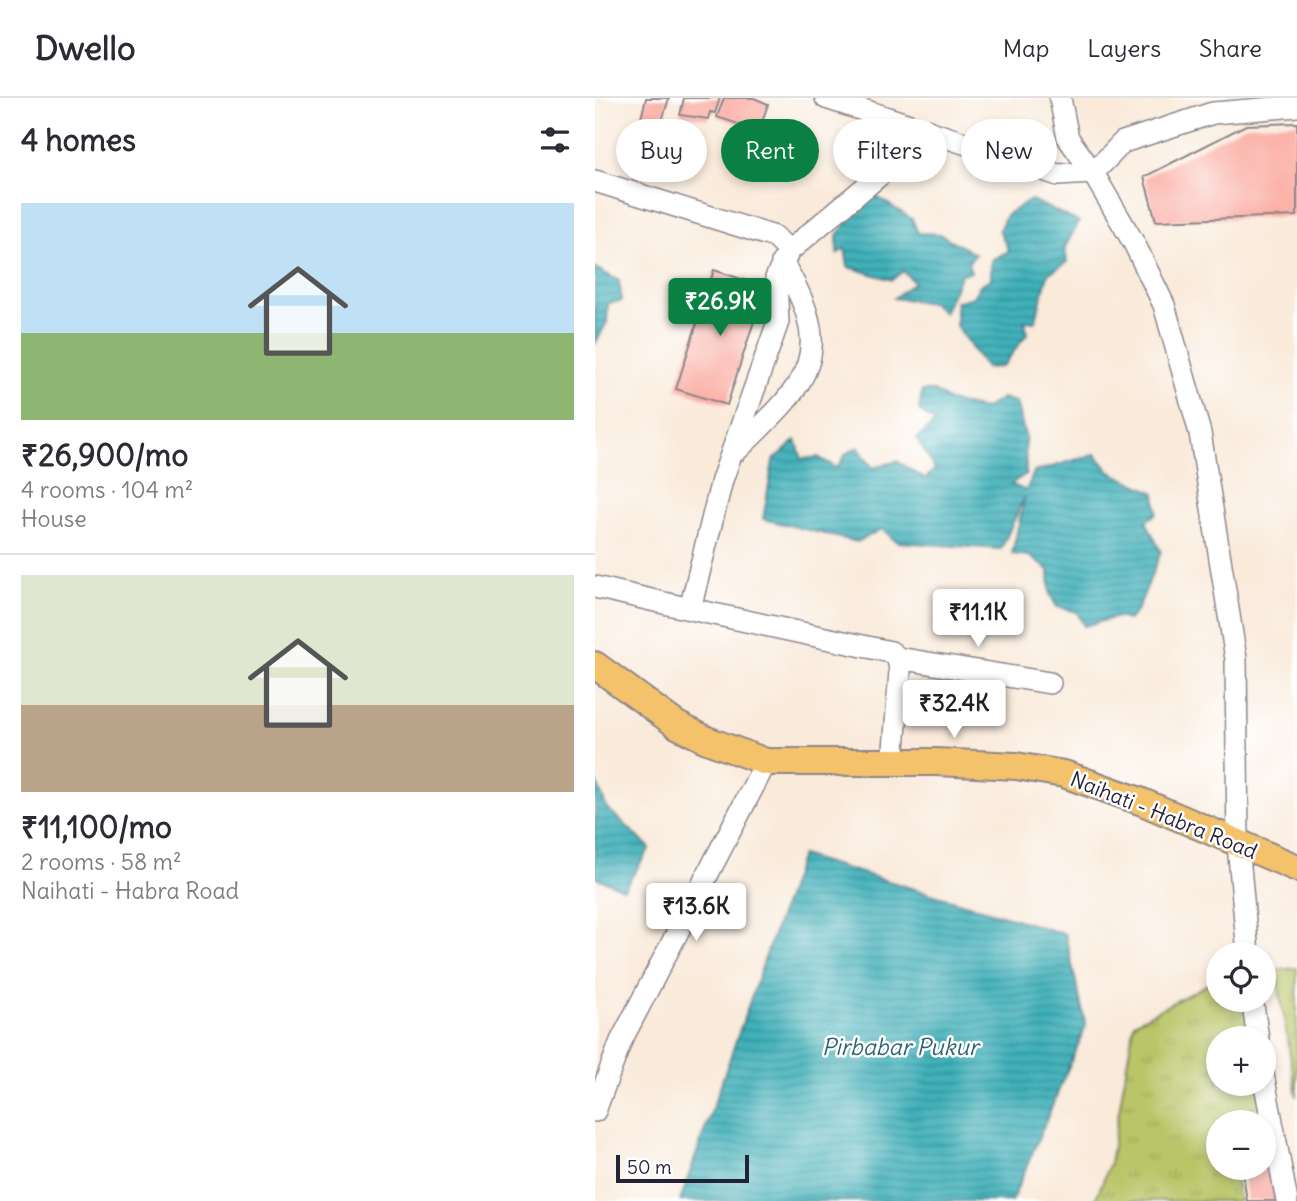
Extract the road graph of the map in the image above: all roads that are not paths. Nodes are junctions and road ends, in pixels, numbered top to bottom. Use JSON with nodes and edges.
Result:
{"nodes":[{"id":1,"x":1060,"y":98,"type":"edge"},
{"id":2,"x":831,"y":99,"type":"edge"},
{"id":3,"x":1233,"y":105,"type":"edge"},
{"id":4,"x":1297,"y":106,"type":"edge"},
{"id":5,"x":892,"y":119,"type":"edge"},
{"id":6,"x":947,"y":137,"type":"edge"},
{"id":7,"x":1093,"y":173,"type":"junction"},
{"id":8,"x":595,"y":181,"type":"edge"},
{"id":9,"x":873,"y":182,"type":"edge"},
{"id":10,"x":785,"y":257,"type":"junction"},
{"id":11,"x":733,"y":454,"type":"junction"},
{"id":12,"x":595,"y":587,"type":"edge"},
{"id":13,"x":690,"y":609,"type":"junction"},
{"id":14,"x":898,"y":658,"type":"junction"},
{"id":15,"x":595,"y":665,"type":"edge"},
{"id":16,"x":1050,"y":682,"type":"dead end"},
{"id":17,"x":766,"y":762,"type":"junction"},
{"id":18,"x":893,"y":762,"type":"junction"},
{"id":19,"x":1238,"y":845,"type":"junction"},
{"id":20,"x":1297,"y":868,"type":"edge"},
{"id":21,"x":1247,"y":942,"type":"edge"},
{"id":22,"x":602,"y":1064,"type":"edge"},
{"id":23,"x":1267,"y":1096,"type":"edge"},
{"id":24,"x":595,"y":1111,"type":"edge"},
{"id":25,"x":1287,"y":1201,"type":"edge"}],
"edges":[{"from":1,"to":7,"type":"street"},
{"from":2,"to":5,"type":"street"},
{"from":3,"to":4,"type":"street"},
{"from":3,"to":7,"type":"street"},
{"from":6,"to":7,"type":"street"},
{"from":7,"to":19,"type":"street"},
{"from":8,"to":10,"type":"street"},
{"from":9,"to":10,"type":"street"},
{"from":10,"to":11,"type":"street"},
{"from":10,"to":11,"type":"street"},
{"from":11,"to":13,"type":"street"},
{"from":12,"to":13,"type":"street"},
{"from":13,"to":14,"type":"street"},
{"from":14,"to":16,"type":"street"},
{"from":14,"to":18,"type":"street"},
{"from":15,"to":17,"type":"main road","name":"Naihati - Habra Road"},
{"from":17,"to":18,"type":"main road","name":"Naihati - Habra Road"},
{"from":17,"to":22,"type":"street"},
{"from":18,"to":19,"type":"main road","name":"Naihati - Habra Road"},
{"from":19,"to":20,"type":"main road","name":"Naihati - Habra Road"},
{"from":19,"to":21,"type":"street"},
{"from":22,"to":24,"type":"street"},
{"from":23,"to":25,"type":"street"}]}
